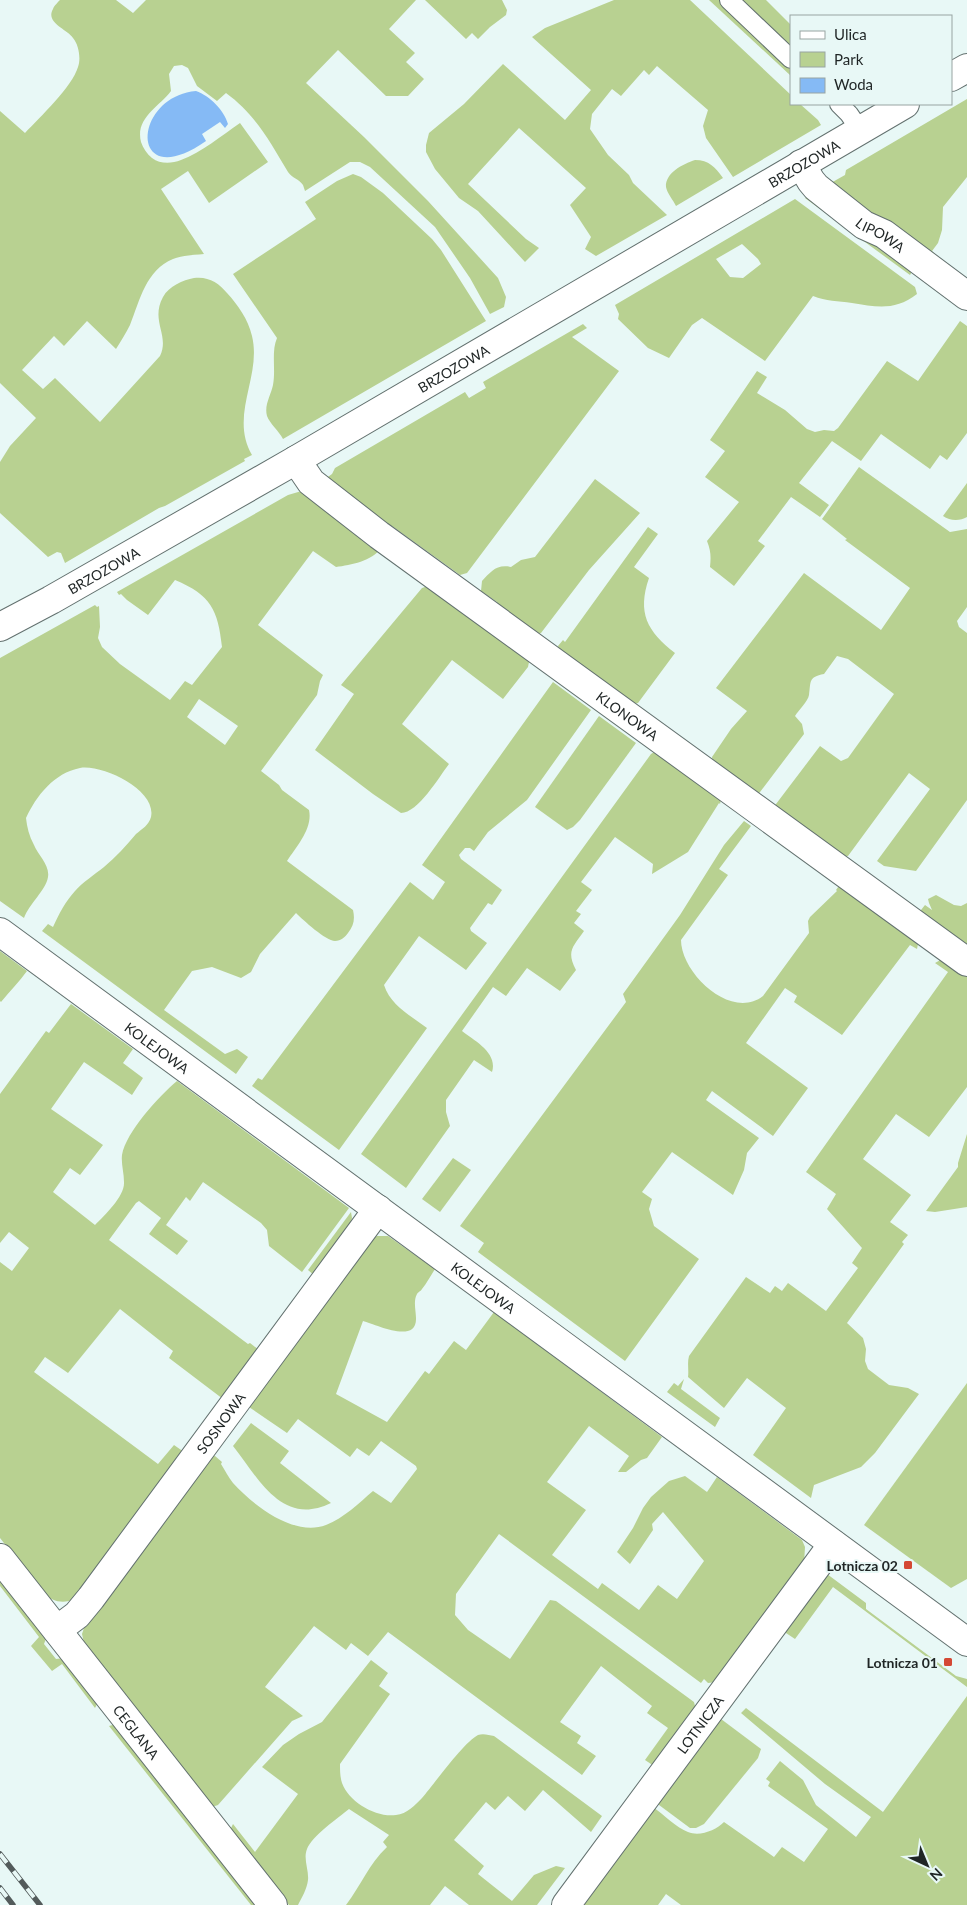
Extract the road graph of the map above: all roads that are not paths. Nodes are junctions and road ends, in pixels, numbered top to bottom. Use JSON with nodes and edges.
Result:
{"nodes":[{"id":1,"x":729,"y":0,"type":"edge"},
{"id":2,"x":790,"y":57,"type":"edge"},
{"id":3,"x":967,"y":68,"type":"edge"},
{"id":4,"x":952,"y":76,"type":"edge"},
{"id":5,"x":840,"y":105,"type":"edge"},
{"id":6,"x":903,"y":105,"type":"edge"},
{"id":7,"x":860,"y":130,"type":"junction"},
{"id":8,"x":801,"y":164,"type":"junction"},
{"id":9,"x":967,"y":296,"type":"edge"},
{"id":10,"x":296,"y":460,"type":"junction"},
{"id":11,"x":0,"y":627,"type":"edge"},
{"id":12,"x":0,"y":932,"type":"edge"},
{"id":13,"x":967,"y":962,"type":"edge"},
{"id":14,"x":378,"y":1209,"type":"junction"},
{"id":15,"x":833,"y":1544,"type":"junction"},
{"id":16,"x":0,"y":1558,"type":"edge"},
{"id":17,"x":57,"y":1630,"type":"junction"},
{"id":18,"x":967,"y":1642,"type":"edge"},
{"id":19,"x":274,"y":1905,"type":"edge"},
{"id":20,"x":566,"y":1905,"type":"edge"}],
"edges":[{"from":1,"to":2,"type":"lane"},
{"from":3,"to":4,"type":"street"},
{"from":5,"to":7,"type":"lane"},
{"from":6,"to":7,"type":"street","name":"BRZOZOWA"},
{"from":7,"to":8,"type":"street","name":"BRZOZOWA"},
{"from":8,"to":9,"type":"street","name":"LIPOWA"},
{"from":8,"to":10,"type":"street","name":"BRZOZOWA"},
{"from":10,"to":11,"type":"street","name":"BRZOZOWA"},
{"from":10,"to":13,"type":"street","name":"KLONOWA"},
{"from":12,"to":14,"type":"street","name":"KOLEJOWA"},
{"from":14,"to":15,"type":"street","name":"KOLEJOWA"},
{"from":14,"to":17,"type":"street","name":"SOSNOWA"},
{"from":15,"to":18,"type":"street","name":"KOLEJOWA"},
{"from":15,"to":20,"type":"street","name":"LOTNICZA"},
{"from":16,"to":17,"type":"street","name":"CEGLANA"},
{"from":17,"to":19,"type":"street","name":"CEGLANA"}]}
